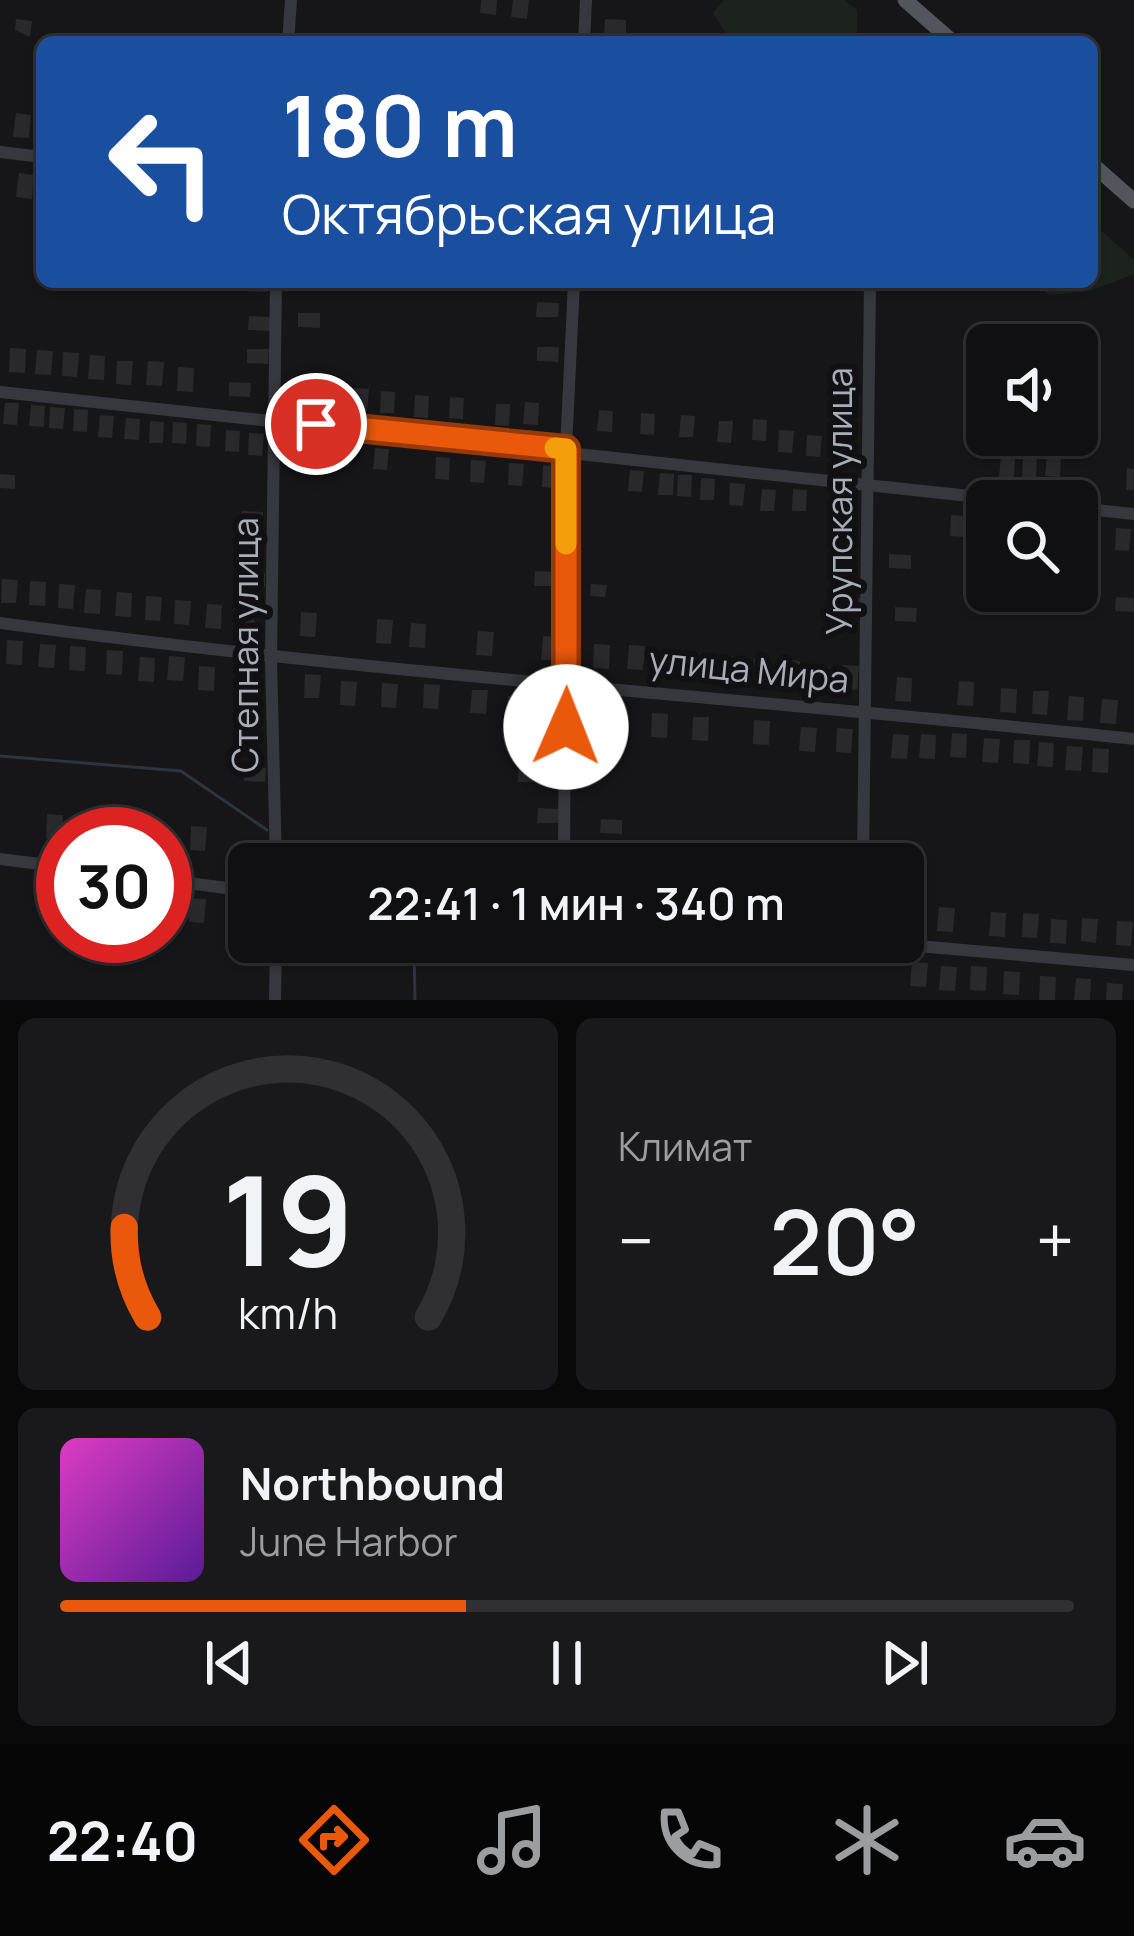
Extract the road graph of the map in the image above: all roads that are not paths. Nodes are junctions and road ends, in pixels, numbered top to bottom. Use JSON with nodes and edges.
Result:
{"nodes":[{"id":1,"x":291,"y":0,"type":"edge"},
{"id":2,"x":586,"y":0,"type":"edge"},
{"id":3,"x":905,"y":0,"type":"edge"},
{"id":4,"x":288,"y":36,"type":"edge"},
{"id":5,"x":584,"y":36,"type":"edge"},
{"id":6,"x":945,"y":36,"type":"edge"},
{"id":7,"x":0,"y":152,"type":"edge"},
{"id":8,"x":36,"y":156,"type":"edge"},
{"id":9,"x":1098,"y":169,"type":"edge"},
{"id":10,"x":1134,"y":201,"type":"edge"},
{"id":11,"x":276,"y":288,"type":"edge"},
{"id":12,"x":574,"y":288,"type":"edge"},
{"id":13,"x":870,"y":288,"type":"edge"},
{"id":14,"x":0,"y":392,"type":"edge"},
{"id":15,"x":274,"y":419,"type":"junction"},
{"id":16,"x":566,"y":449,"type":"junction"},
{"id":17,"x":869,"y":484,"type":"junction"},
{"id":18,"x":966,"y":495,"type":"edge"},
{"id":19,"x":1098,"y":510,"type":"edge"},
{"id":20,"x":1134,"y":514,"type":"edge"},
{"id":21,"x":0,"y":623,"type":"edge"},
{"id":22,"x":271,"y":659,"type":"junction"},
{"id":23,"x":566,"y":682,"type":"junction"},
{"id":24,"x":866,"y":711,"type":"junction"},
{"id":25,"x":1134,"y":739,"type":"edge"},
{"id":26,"x":275,"y":843,"type":"edge"},
{"id":27,"x":564,"y":843,"type":"edge"},
{"id":28,"x":863,"y":843,"type":"edge"},
{"id":29,"x":0,"y":859,"type":"edge"},
{"id":30,"x":36,"y":864,"type":"edge"},
{"id":31,"x":192,"y":884,"type":"edge"},
{"id":32,"x":228,"y":888,"type":"edge"},
{"id":33,"x":924,"y":946,"type":"edge"},
{"id":34,"x":276,"y":963,"type":"edge"},
{"id":35,"x":1134,"y":964,"type":"edge"},
{"id":36,"x":275,"y":1000,"type":"edge"}],
"edges":[{"from":1,"to":4,"type":"street"},
{"from":2,"to":5,"type":"street"},
{"from":3,"to":6,"type":"main road"},
{"from":7,"to":8,"type":"street"},
{"from":9,"to":10,"type":"main road"},
{"from":11,"to":15,"type":"street","name":"Степная улица"},
{"from":12,"to":16,"type":"street"},
{"from":13,"to":17,"type":"street","name":"Урупская улица"},
{"from":14,"to":15,"type":"street"},
{"from":15,"to":16,"type":"street"},
{"from":15,"to":22,"type":"street","name":"Степная улица"},
{"from":16,"to":17,"type":"street"},
{"from":16,"to":23,"type":"street"},
{"from":17,"to":18,"type":"street"},
{"from":17,"to":24,"type":"street","name":"Урупская улица"},
{"from":19,"to":20,"type":"street"},
{"from":21,"to":22,"type":"street","name":"улица Мира"},
{"from":22,"to":23,"type":"street","name":"улица Мира"},
{"from":22,"to":26,"type":"street","name":"Степная улица"},
{"from":23,"to":24,"type":"street","name":"улица Мира"},
{"from":23,"to":27,"type":"street"},
{"from":24,"to":25,"type":"street","name":"улица Мира"},
{"from":24,"to":28,"type":"street","name":"Урупская улица"},
{"from":29,"to":30,"type":"street"},
{"from":31,"to":32,"type":"street"},
{"from":33,"to":35,"type":"street"},
{"from":34,"to":36,"type":"street"}]}
